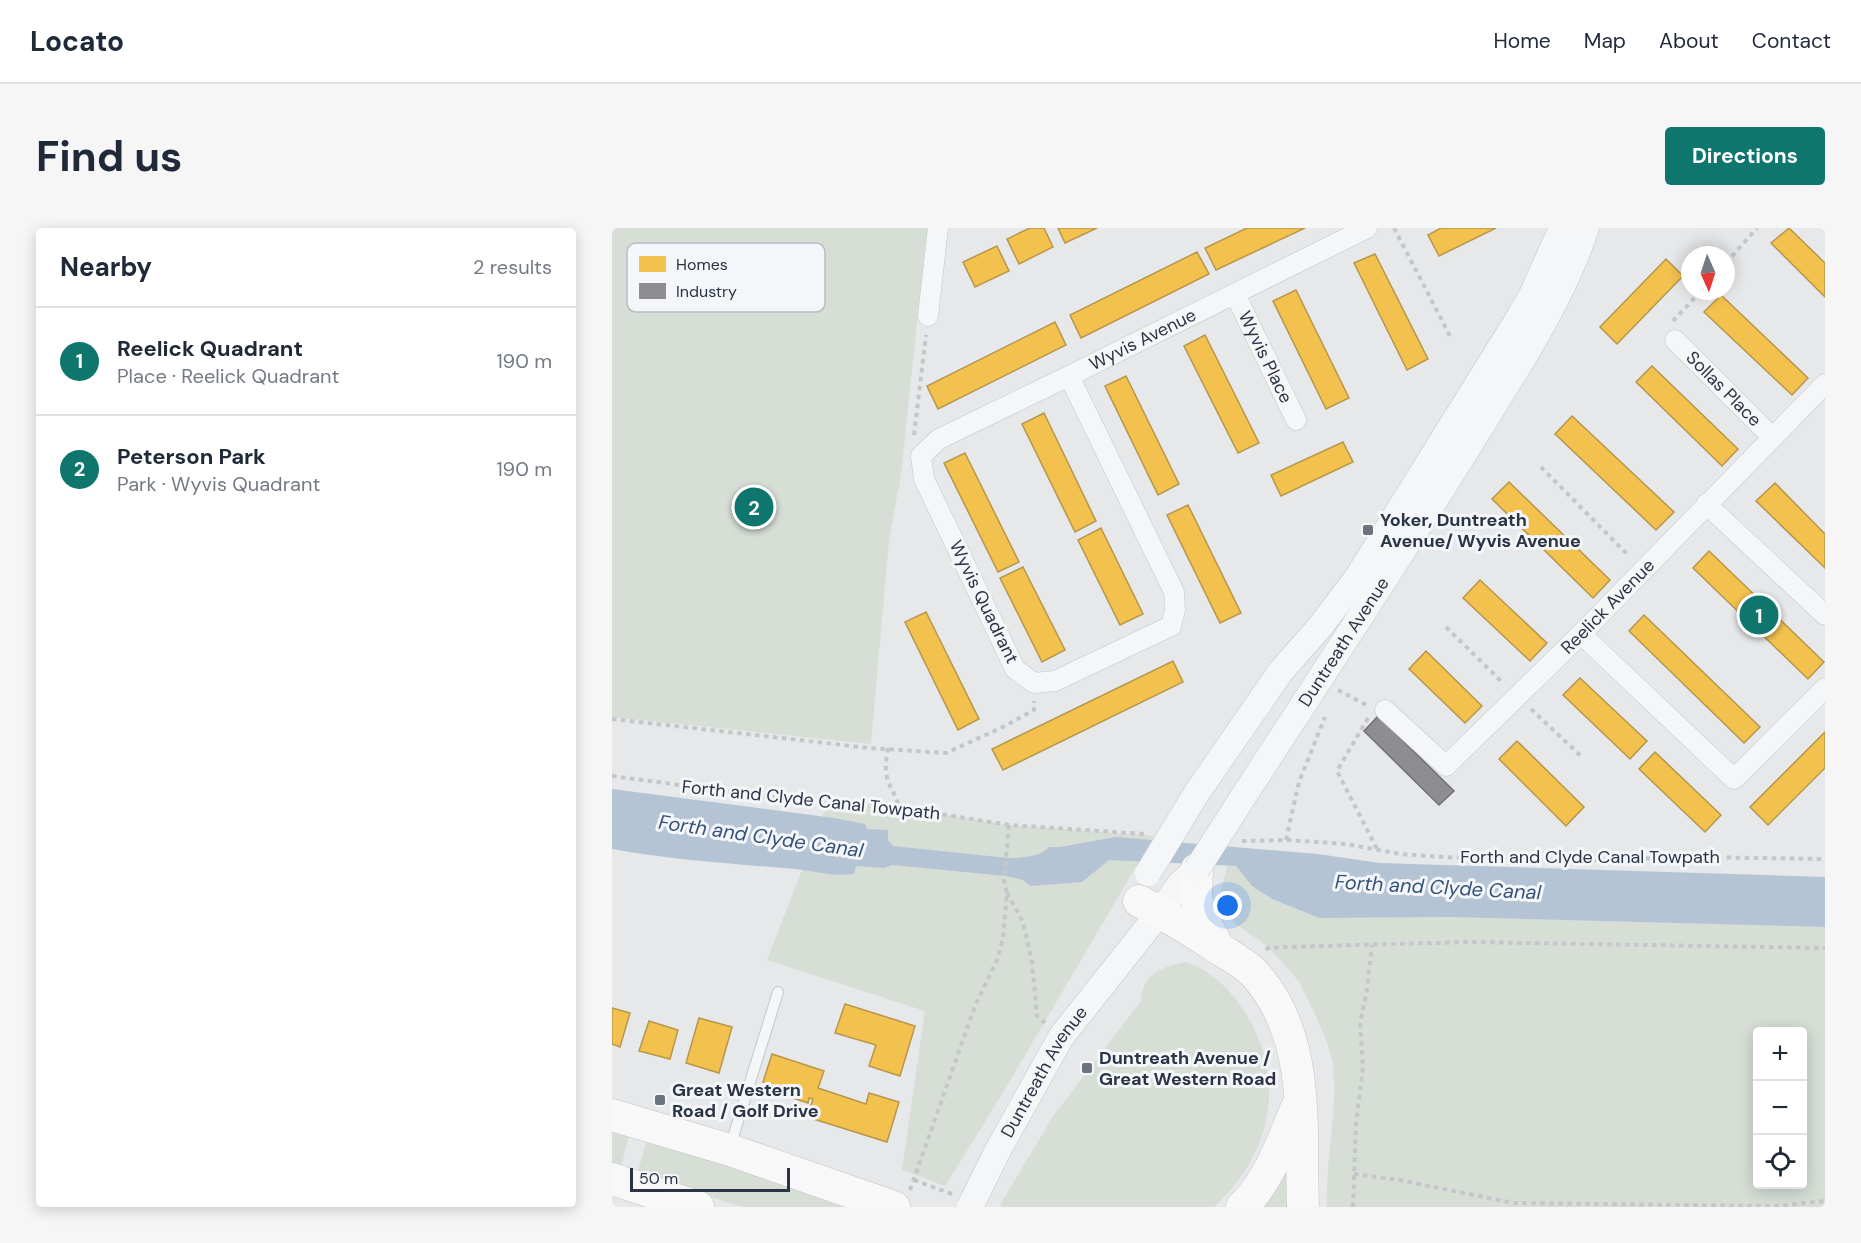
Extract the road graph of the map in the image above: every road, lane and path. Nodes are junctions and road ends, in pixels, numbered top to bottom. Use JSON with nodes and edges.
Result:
{"nodes":[{"id":1,"x":938,"y":228,"type":"edge"},
{"id":2,"x":1367,"y":228,"type":"edge"},
{"id":3,"x":1394,"y":228,"type":"edge"},
{"id":4,"x":1562,"y":228,"type":"edge"},
{"id":5,"x":1586,"y":228,"type":"edge"},
{"id":6,"x":1757,"y":228,"type":"edge"},
{"id":7,"x":1735,"y":253,"type":"edge"},
{"id":8,"x":1234,"y":294,"type":"junction"},
{"id":9,"x":1693,"y":300,"type":"edge"},
{"id":10,"x":928,"y":316,"type":"joint"},
{"id":11,"x":1451,"y":338,"type":"dead end"},
{"id":12,"x":1675,"y":340,"type":"joint"},
{"id":13,"x":1069,"y":376,"type":"junction"},
{"id":14,"x":1825,"y":384,"type":"edge"},
{"id":15,"x":1296,"y":420,"type":"dead end"},
{"id":16,"x":1772,"y":437,"type":"junction"},
{"id":17,"x":921,"y":456,"type":"junction"},
{"id":18,"x":1541,"y":467,"type":"dead end"},
{"id":19,"x":1706,"y":504,"type":"junction"},
{"id":20,"x":1643,"y":570,"type":"junction"},
{"id":21,"x":1825,"y":615,"type":"edge"},
{"id":22,"x":1581,"y":634,"type":"junction"},
{"id":23,"x":1034,"y":683,"type":"junction"},
{"id":24,"x":1825,"y":688,"type":"edge"},
{"id":25,"x":1333,"y":699,"type":"dead end"},
{"id":26,"x":1328,"y":709,"type":"dead end"},
{"id":27,"x":1375,"y":709,"type":"junction"},
{"id":28,"x":612,"y":719,"type":"edge"},
{"id":29,"x":888,"y":748,"type":"junction"},
{"id":30,"x":612,"y":776,"type":"edge"},
{"id":31,"x":898,"y":806,"type":"junction"},
{"id":32,"x":1009,"y":825,"type":"junction"},
{"id":33,"x":1153,"y":834,"type":"dead end"},
{"id":34,"x":1286,"y":840,"type":"junction"},
{"id":35,"x":1248,"y":842,"type":"dead end"},
{"id":36,"x":1378,"y":849,"type":"junction"},
{"id":37,"x":1825,"y":859,"type":"edge"},
{"id":38,"x":1188,"y":876,"type":"junction"},
{"id":39,"x":1006,"y":893,"type":"junction"},
{"id":40,"x":1149,"y":895,"type":"junction"},
{"id":41,"x":1372,"y":945,"type":"junction"},
{"id":42,"x":1286,"y":947,"type":"dead end"},
{"id":43,"x":1219,"y":948,"type":"junction"},
{"id":44,"x":1825,"y":948,"type":"edge"},
{"id":45,"x":778,"y":992,"type":"dead end"},
{"id":46,"x":1061,"y":1037,"type":"junction"},
{"id":47,"x":1300,"y":1101,"type":"junction"},
{"id":48,"x":612,"y":1115,"type":"edge"},
{"id":49,"x":730,"y":1150,"type":"junction"},
{"id":50,"x":1354,"y":1174,"type":"junction"},
{"id":51,"x":612,"y":1179,"type":"edge"},
{"id":52,"x":1825,"y":1201,"type":"edge"},
{"id":53,"x":900,"y":1203,"type":"edge"},
{"id":54,"x":698,"y":1207,"type":"edge"},
{"id":55,"x":970,"y":1207,"type":"edge"},
{"id":56,"x":1242,"y":1207,"type":"edge"},
{"id":57,"x":1303,"y":1207,"type":"edge"},
{"id":58,"x":1353,"y":1207,"type":"edge"}],
"edges":[{"from":1,"to":10,"type":"street"},
{"from":2,"to":8,"type":"street","name":"Wyvis Avenue"},
{"from":3,"to":11,"type":"path"},
{"from":4,"to":40,"type":"street","name":"Duntreath Avenue","bridge":true},
{"from":5,"to":38,"type":"street","name":"Duntreath Avenue","bridge":true},
{"from":6,"to":7,"type":"path"},
{"from":8,"to":13,"type":"street","name":"Wyvis Avenue"},
{"from":8,"to":15,"type":"street","name":"Wyvis Place"},
{"from":9,"to":12,"type":"path"},
{"from":10,"to":17,"type":"path"},
{"from":12,"to":16,"type":"street","name":"Sollas Place"},
{"from":13,"to":17,"type":"street","name":"Wyvis Avenue"},
{"from":13,"to":23,"type":"street"},
{"from":14,"to":16,"type":"street","name":"Reelick Avenue"},
{"from":16,"to":19,"type":"street","name":"Reelick Avenue"},
{"from":17,"to":23,"type":"street","name":"Wyvis Quadrant"},
{"from":18,"to":20,"type":"path"},
{"from":19,"to":20,"type":"street","name":"Reelick Avenue"},
{"from":19,"to":21,"type":"street"},
{"from":20,"to":22,"type":"street","name":"Reelick Avenue"},
{"from":22,"to":24,"type":"street"},
{"from":22,"to":27,"type":"street","name":"Reelick Avenue"},
{"from":23,"to":29,"type":"path"},
{"from":25,"to":27,"type":"path"},
{"from":26,"to":34,"type":"path"},
{"from":27,"to":36,"type":"path"},
{"from":28,"to":29,"type":"path"},
{"from":29,"to":31,"type":"path"},
{"from":30,"to":31,"type":"path","name":"Forth and Clyde Canal Towpath"},
{"from":31,"to":32,"type":"path","name":"Forth and Clyde Canal Towpath"},
{"from":32,"to":33,"type":"path","name":"Forth and Clyde Canal Towpath"},
{"from":32,"to":39,"type":"path"},
{"from":34,"to":35,"type":"path","name":"Forth and Clyde Canal Towpath"},
{"from":34,"to":36,"type":"path","name":"Forth and Clyde Canal Towpath"},
{"from":36,"to":37,"type":"path","name":"Forth and Clyde Canal Towpath"},
{"from":38,"to":40,"type":"street","name":"Duntreath Avenue"},
{"from":38,"to":43,"type":"main road"},
{"from":39,"to":46,"type":"path"},
{"from":39,"to":53,"type":"path"},
{"from":40,"to":43,"type":"main road"},
{"from":40,"to":46,"type":"street","name":"Duntreath Avenue"},
{"from":41,"to":42,"type":"path"},
{"from":41,"to":44,"type":"path"},
{"from":41,"to":50,"type":"path"},
{"from":43,"to":47,"type":"main road"},
{"from":45,"to":49,"type":"lane"},
{"from":46,"to":55,"type":"street","name":"Duntreath Avenue","bridge":true},
{"from":47,"to":56,"type":"main road"},
{"from":47,"to":57,"type":"main road"},
{"from":48,"to":49,"type":"main road"},
{"from":49,"to":53,"type":"main road"},
{"from":50,"to":52,"type":"path"},
{"from":50,"to":58,"type":"path"},
{"from":51,"to":54,"type":"main road"}]}
